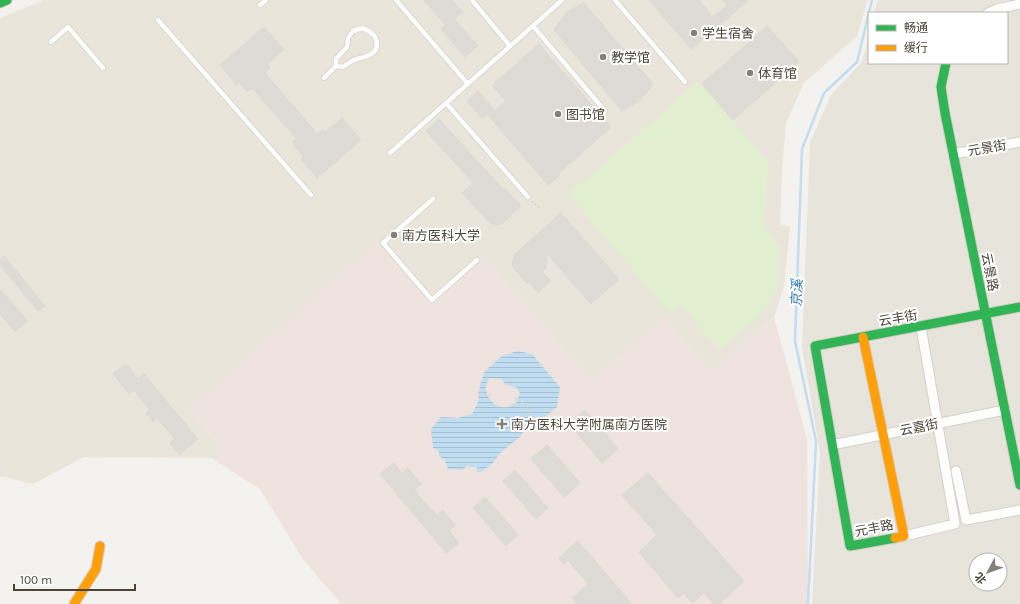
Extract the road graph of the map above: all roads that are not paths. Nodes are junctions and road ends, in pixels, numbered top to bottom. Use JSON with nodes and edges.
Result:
{"nodes":[{"id":1,"x":8,"y":0,"type":"edge"},
{"id":2,"x":266,"y":0,"type":"edge"},
{"id":3,"x":396,"y":0,"type":"edge"},
{"id":4,"x":472,"y":0,"type":"edge"},
{"id":5,"x":562,"y":0,"type":"edge"},
{"id":6,"x":615,"y":0,"type":"edge"},
{"id":7,"x":0,"y":3,"type":"edge"},
{"id":8,"x":1020,"y":4,"type":"edge"},
{"id":9,"x":260,"y":5,"type":"dead end"},
{"id":10,"x":990,"y":12,"type":"edge"},
{"id":11,"x":158,"y":20,"type":"dead end"},
{"id":12,"x":533,"y":26,"type":"junction"},
{"id":13,"x":51,"y":42,"type":"dead end"},
{"id":14,"x":510,"y":46,"type":"junction"},
{"id":15,"x":946,"y":64,"type":"edge"},
{"id":16,"x":336,"y":66,"type":"junction"},
{"id":17,"x":103,"y":68,"type":"dead end"},
{"id":18,"x":324,"y":78,"type":"dead end"},
{"id":19,"x":685,"y":82,"type":"dead end"},
{"id":20,"x":468,"y":84,"type":"junction"},
{"id":21,"x":446,"y":103,"type":"junction"},
{"id":22,"x":605,"y":111,"type":"dead end"},
{"id":23,"x":1020,"y":142,"type":"edge"},
{"id":24,"x":390,"y":153,"type":"dead end"},
{"id":25,"x":953,"y":154,"type":"junction"},
{"id":26,"x":311,"y":195,"type":"dead end"},
{"id":27,"x":528,"y":197,"type":"road end"},
{"id":28,"x":433,"y":199,"type":"dead end"},
{"id":29,"x":477,"y":260,"type":"dead end"},
{"id":30,"x":1020,"y":308,"type":"edge"},
{"id":31,"x":986,"y":315,"type":"junction"},
{"id":32,"x":921,"y":327,"type":"junction"},
{"id":33,"x":863,"y":337,"type":"junction"},
{"id":34,"x":815,"y":346,"type":"joint"},
{"id":35,"x":1005,"y":410,"type":"junction"},
{"id":36,"x":937,"y":423,"type":"junction"},
{"id":37,"x":883,"y":434,"type":"junction"},
{"id":38,"x":832,"y":445,"type":"junction"},
{"id":39,"x":956,"y":471,"type":"dead end"},
{"id":40,"x":1020,"y":485,"type":"edge"},
{"id":41,"x":1020,"y":510,"type":"edge"},
{"id":42,"x":904,"y":536,"type":"junction"},
{"id":43,"x":100,"y":546,"type":"dead end"},
{"id":44,"x":74,"y":604,"type":"edge"}],
"edges":[{"from":1,"to":7,"type":"street"},
{"from":2,"to":9,"type":"lane"},
{"from":3,"to":20,"type":"lane"},
{"from":4,"to":14,"type":"lane"},
{"from":5,"to":12,"type":"lane"},
{"from":6,"to":19,"type":"lane"},
{"from":8,"to":10,"type":"street"},
{"from":11,"to":26,"type":"lane"},
{"from":12,"to":14,"type":"lane"},
{"from":12,"to":22,"type":"lane"},
{"from":13,"to":17,"type":"lane"},
{"from":14,"to":20,"type":"lane"},
{"from":15,"to":25,"type":"street","name":"云景路"},
{"from":16,"to":16,"type":"lane"},
{"from":16,"to":18,"type":"lane"},
{"from":20,"to":21,"type":"lane"},
{"from":21,"to":24,"type":"lane"},
{"from":21,"to":27,"type":"lane"},
{"from":23,"to":25,"type":"street","name":"元景街"},
{"from":25,"to":31,"type":"street","name":"云景路"},
{"from":28,"to":29,"type":"lane"},
{"from":30,"to":31,"type":"street","name":"云丰街"},
{"from":31,"to":32,"type":"street","name":"云丰街"},
{"from":31,"to":35,"type":"street","name":"云景路"},
{"from":32,"to":33,"type":"street","name":"云丰街"},
{"from":32,"to":36,"type":"street"},
{"from":33,"to":34,"type":"street","name":"云丰街"},
{"from":33,"to":37,"type":"street","name":"元丰路"},
{"from":34,"to":38,"type":"street","name":"元丰路"},
{"from":35,"to":36,"type":"street","name":"云嘉街"},
{"from":35,"to":40,"type":"street","name":"云景路"},
{"from":36,"to":37,"type":"street","name":"云嘉街"},
{"from":36,"to":42,"type":"street"},
{"from":37,"to":38,"type":"street","name":"云嘉街"},
{"from":37,"to":42,"type":"street","name":"元丰路"},
{"from":38,"to":42,"type":"street","name":"元丰路"},
{"from":39,"to":41,"type":"street"},
{"from":43,"to":44,"type":"street"}]}
